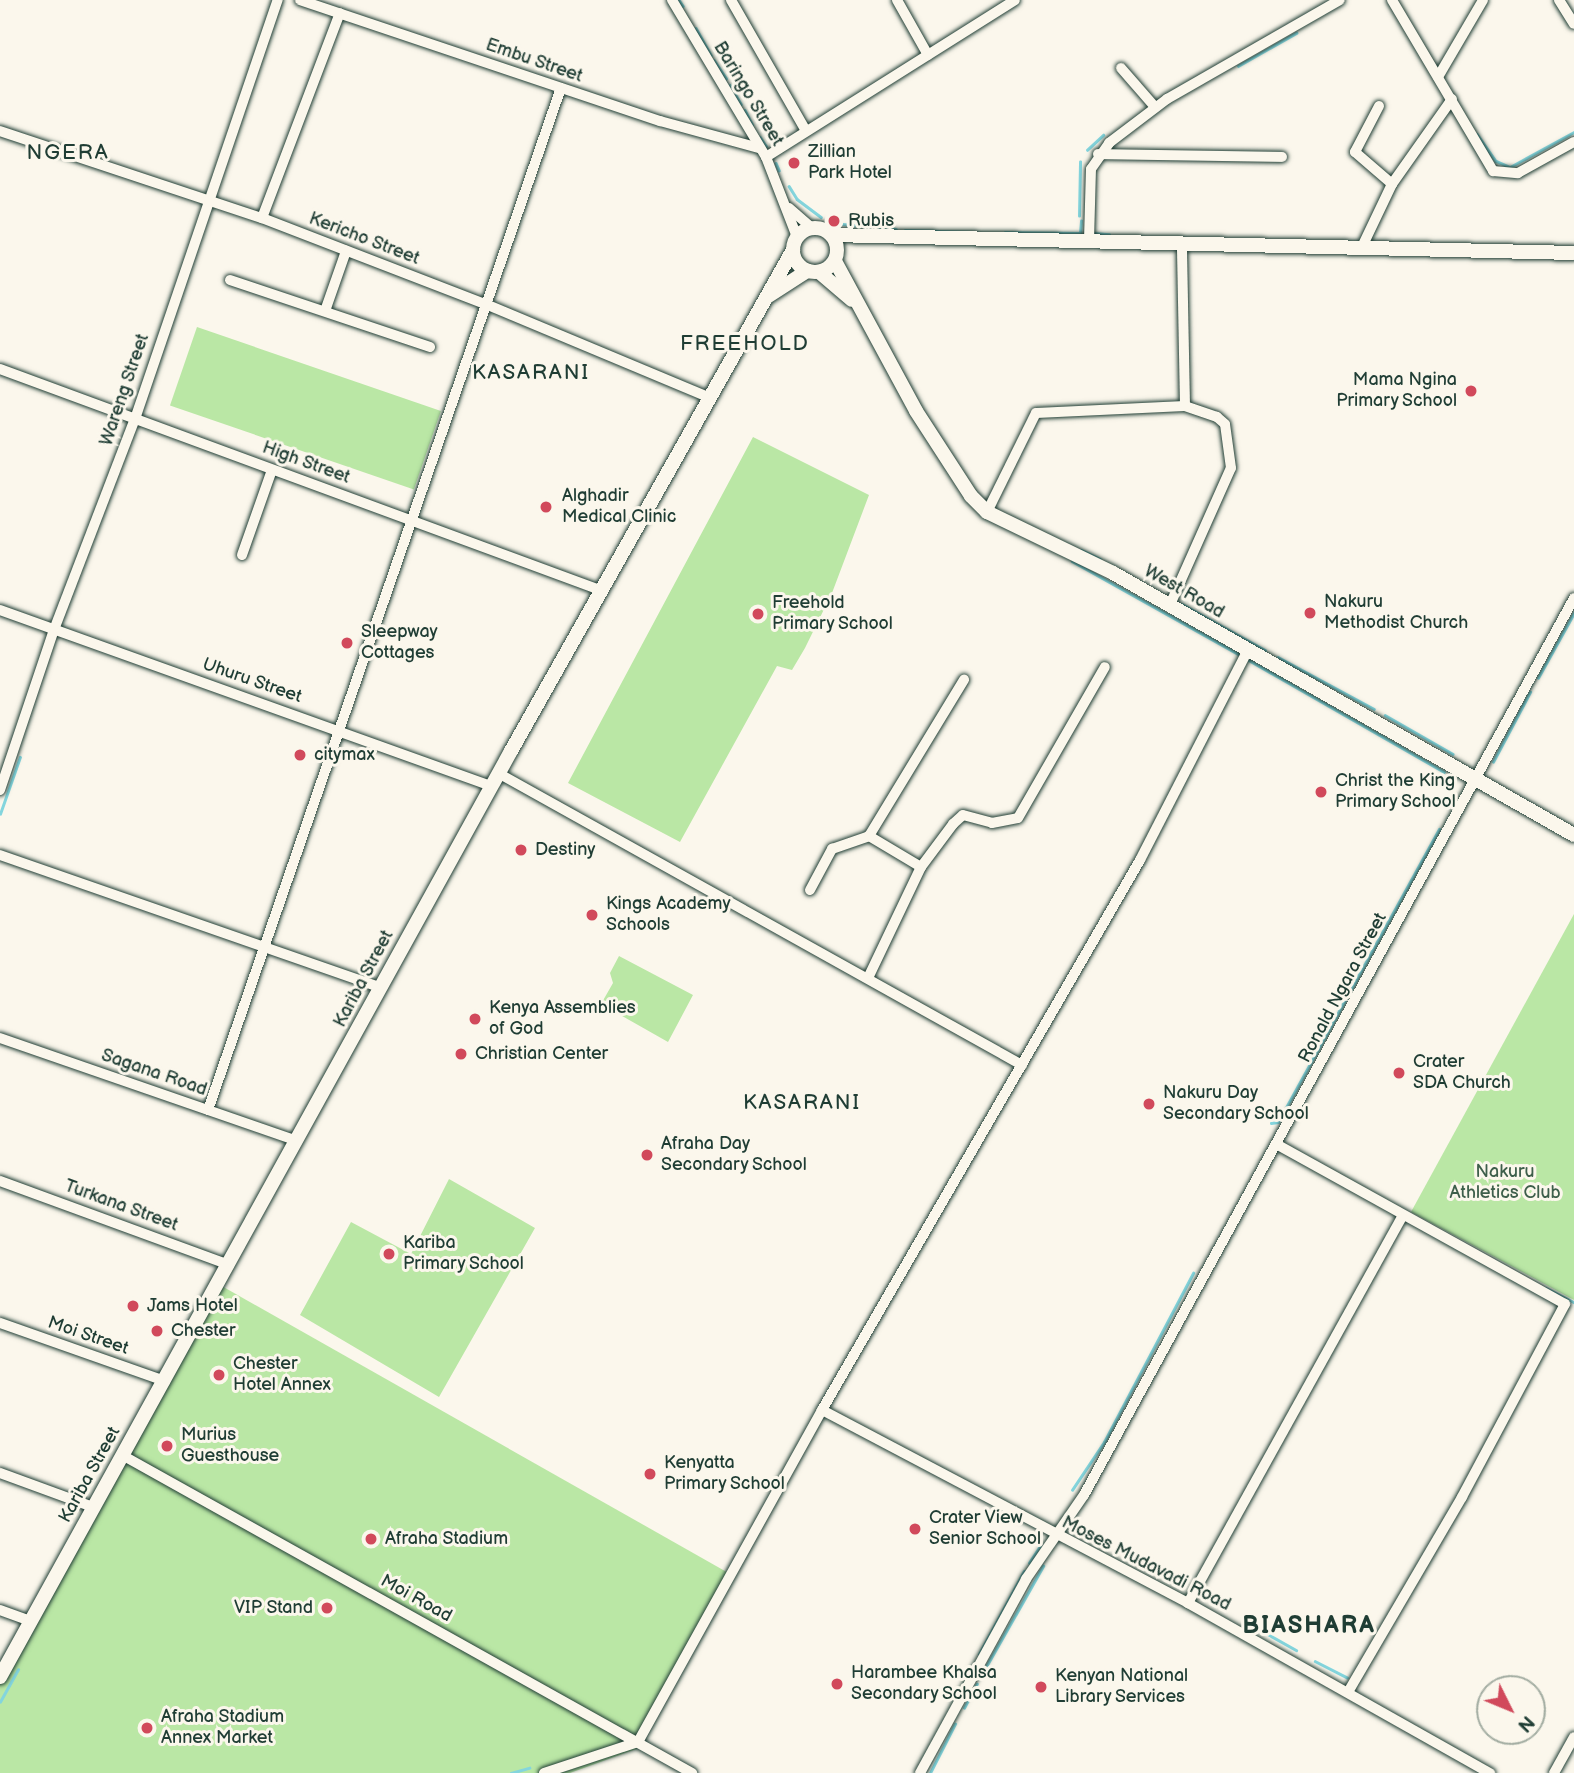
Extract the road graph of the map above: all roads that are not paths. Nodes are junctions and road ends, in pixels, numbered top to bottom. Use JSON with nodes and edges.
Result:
{"nodes":[{"id":1,"x":278,"y":0,"type":"edge"},
{"id":2,"x":300,"y":0,"type":"edge"},
{"id":3,"x":672,"y":0,"type":"edge"},
{"id":4,"x":731,"y":0,"type":"edge"},
{"id":5,"x":897,"y":0,"type":"edge"},
{"id":6,"x":1015,"y":0,"type":"edge"},
{"id":7,"x":1340,"y":0,"type":"edge"},
{"id":8,"x":1392,"y":0,"type":"edge"},
{"id":9,"x":1483,"y":0,"type":"edge"},
{"id":10,"x":1559,"y":0,"type":"edge"},
{"id":11,"x":340,"y":13,"type":"junction"},
{"id":12,"x":1574,"y":24,"type":"edge"},
{"id":13,"x":928,"y":55,"type":"junction"},
{"id":14,"x":1121,"y":68,"type":"dead end"},
{"id":15,"x":1438,"y":77,"type":"junction"},
{"id":16,"x":561,"y":88,"type":"junction"},
{"id":17,"x":1452,"y":99,"type":"junction"},
{"id":18,"x":1379,"y":106,"type":"dead end"},
{"id":19,"x":1155,"y":107,"type":"junction"},
{"id":20,"x":0,"y":131,"type":"edge"},
{"id":21,"x":806,"y":131,"type":"junction"},
{"id":22,"x":1574,"y":142,"type":"edge"},
{"id":23,"x":762,"y":153,"type":"junction"},
{"id":24,"x":1098,"y":154,"type":"junction"},
{"id":25,"x":1282,"y":157,"type":"dead end"},
{"id":26,"x":1392,"y":184,"type":"junction"},
{"id":27,"x":207,"y":200,"type":"junction"},
{"id":28,"x":789,"y":208,"type":"junction"},
{"id":29,"x":262,"y":218,"type":"junction"},
{"id":30,"x":812,"y":228,"type":"junction"},
{"id":31,"x":832,"y":235,"type":"junction"},
{"id":32,"x":868,"y":236,"type":"junction"},
{"id":33,"x":1089,"y":240,"type":"junction"},
{"id":34,"x":795,"y":244,"type":"junction"},
{"id":35,"x":1182,"y":245,"type":"junction"},
{"id":36,"x":1361,"y":249,"type":"junction"},
{"id":37,"x":346,"y":251,"type":"junction"},
{"id":38,"x":1574,"y":253,"type":"edge"},
{"id":39,"x":836,"y":256,"type":"junction"},
{"id":40,"x":813,"y":271,"type":"junction"},
{"id":41,"x":230,"y":280,"type":"dead end"},
{"id":42,"x":763,"y":300,"type":"junction"},
{"id":43,"x":856,"y":303,"type":"junction"},
{"id":44,"x":488,"y":305,"type":"junction"},
{"id":45,"x":325,"y":312,"type":"junction"},
{"id":46,"x":430,"y":347,"type":"dead end"},
{"id":47,"x":0,"y":369,"type":"edge"},
{"id":48,"x":710,"y":398,"type":"junction"},
{"id":49,"x":1185,"y":406,"type":"junction"},
{"id":50,"x":135,"y":419,"type":"junction"},
{"id":51,"x":272,"y":470,"type":"junction"},
{"id":52,"x":987,"y":512,"type":"junction"},
{"id":53,"x":413,"y":518,"type":"junction"},
{"id":54,"x":242,"y":555,"type":"dead end"},
{"id":55,"x":600,"y":590,"type":"junction"},
{"id":56,"x":1574,"y":598,"type":"edge"},
{"id":57,"x":1169,"y":607,"type":"junction"},
{"id":58,"x":0,"y":610,"type":"edge"},
{"id":59,"x":55,"y":627,"type":"junction"},
{"id":60,"x":1248,"y":650,"type":"junction"},
{"id":61,"x":1105,"y":667,"type":"dead end"},
{"id":62,"x":964,"y":680,"type":"dead end"},
{"id":63,"x":340,"y":730,"type":"junction"},
{"id":64,"x":1474,"y":779,"type":"junction"},
{"id":65,"x":495,"y":780,"type":"junction"},
{"id":66,"x":0,"y":790,"type":"edge"},
{"id":67,"x":1574,"y":835,"type":"edge"},
{"id":68,"x":869,"y":836,"type":"junction"},
{"id":69,"x":0,"y":855,"type":"edge"},
{"id":70,"x":921,"y":867,"type":"junction"},
{"id":71,"x":810,"y":890,"type":"dead end"},
{"id":72,"x":268,"y":946,"type":"junction"},
{"id":73,"x":868,"y":978,"type":"junction"},
{"id":74,"x":381,"y":988,"type":"junction"},
{"id":75,"x":0,"y":1038,"type":"edge"},
{"id":76,"x":1022,"y":1065,"type":"junction"},
{"id":77,"x":208,"y":1110,"type":"junction"},
{"id":78,"x":297,"y":1141,"type":"junction"},
{"id":79,"x":1278,"y":1145,"type":"junction"},
{"id":80,"x":0,"y":1181,"type":"edge"},
{"id":81,"x":1402,"y":1217,"type":"junction"},
{"id":82,"x":229,"y":1265,"type":"junction"},
{"id":83,"x":1569,"y":1306,"type":"edge"},
{"id":84,"x":0,"y":1323,"type":"edge"},
{"id":85,"x":165,"y":1381,"type":"junction"},
{"id":86,"x":822,"y":1410,"type":"junction"},
{"id":87,"x":122,"y":1455,"type":"junction"},
{"id":88,"x":0,"y":1473,"type":"edge"},
{"id":89,"x":93,"y":1507,"type":"junction"},
{"id":90,"x":1057,"y":1537,"type":"junction"},
{"id":91,"x":1188,"y":1603,"type":"junction"},
{"id":92,"x":0,"y":1610,"type":"edge"},
{"id":93,"x":31,"y":1621,"type":"junction"},
{"id":94,"x":0,"y":1678,"type":"edge"},
{"id":95,"x":1348,"y":1692,"type":"junction"},
{"id":96,"x":1574,"y":1737,"type":"edge"},
{"id":97,"x":638,"y":1742,"type":"junction"},
{"id":98,"x":544,"y":1773,"type":"edge"},
{"id":99,"x":692,"y":1773,"type":"edge"},
{"id":100,"x":920,"y":1773,"type":"edge"},
{"id":101,"x":1490,"y":1773,"type":"edge"},
{"id":102,"x":1554,"y":1773,"type":"edge"}],
"edges":[{"from":1,"to":27,"type":"street","name":"Wareng Street"},
{"from":2,"to":11,"type":"street","name":"Embu Street"},
{"from":3,"to":23,"type":"street","name":"Baringo Street"},
{"from":4,"to":21,"type":"street"},
{"from":5,"to":13,"type":"street"},
{"from":6,"to":13,"type":"street"},
{"from":7,"to":19,"type":"street"},
{"from":8,"to":15,"type":"street"},
{"from":9,"to":15,"type":"street"},
{"from":10,"to":12,"type":"street"},
{"from":11,"to":16,"type":"street","name":"Embu Street"},
{"from":11,"to":29,"type":"street"},
{"from":13,"to":21,"type":"street"},
{"from":14,"to":19,"type":"street"},
{"from":15,"to":17,"type":"street"},
{"from":16,"to":23,"type":"street","name":"Embu Street"},
{"from":16,"to":44,"type":"street"},
{"from":17,"to":22,"type":"street"},
{"from":17,"to":26,"type":"street"},
{"from":18,"to":26,"type":"street"},
{"from":19,"to":24,"type":"street"},
{"from":20,"to":27,"type":"street","name":"Kericho Street"},
{"from":21,"to":23,"type":"street"},
{"from":23,"to":28,"type":"street","name":"Baringo Street"},
{"from":24,"to":25,"type":"street"},
{"from":24,"to":33,"type":"street"},
{"from":26,"to":36,"type":"street"},
{"from":27,"to":29,"type":"street","name":"Kericho Street"},
{"from":27,"to":50,"type":"street","name":"Wareng Street"},
{"from":28,"to":30,"type":"street","name":"Baringo Street"},
{"from":28,"to":34,"type":"street","name":"Baringo Street"},
{"from":29,"to":37,"type":"street","name":"Kericho Street"},
{"from":30,"to":31,"type":"street"},
{"from":30,"to":34,"type":"street"},
{"from":31,"to":32,"type":"street"},
{"from":31,"to":39,"type":"street"},
{"from":32,"to":33,"type":"street"},
{"from":32,"to":39,"type":"street"},
{"from":33,"to":35,"type":"street"},
{"from":34,"to":40,"type":"street"},
{"from":34,"to":42,"type":"street","name":"Kariba Street"},
{"from":35,"to":36,"type":"street"},
{"from":35,"to":49,"type":"street"},
{"from":36,"to":38,"type":"street"},
{"from":37,"to":44,"type":"street","name":"Kericho Street"},
{"from":37,"to":45,"type":"street"},
{"from":39,"to":40,"type":"street"},
{"from":39,"to":43,"type":"street","name":"West Road"},
{"from":40,"to":42,"type":"street"},
{"from":40,"to":43,"type":"street","name":"West Road"},
{"from":41,"to":45,"type":"street"},
{"from":42,"to":48,"type":"street","name":"Kariba Street"},
{"from":43,"to":52,"type":"street","name":"West Road"},
{"from":44,"to":48,"type":"street","name":"Kericho Street"},
{"from":44,"to":53,"type":"street"},
{"from":45,"to":46,"type":"street"},
{"from":47,"to":50,"type":"street","name":"High Street"},
{"from":48,"to":55,"type":"street","name":"Kariba Street"},
{"from":49,"to":52,"type":"street"},
{"from":49,"to":57,"type":"street"},
{"from":50,"to":51,"type":"street","name":"High Street"},
{"from":50,"to":59,"type":"street","name":"Wareng Street"},
{"from":51,"to":53,"type":"street","name":"High Street"},
{"from":51,"to":54,"type":"street"},
{"from":52,"to":57,"type":"street","name":"West Road"},
{"from":53,"to":55,"type":"street","name":"High Street"},
{"from":53,"to":63,"type":"street"},
{"from":55,"to":65,"type":"street","name":"Kariba Street"},
{"from":56,"to":64,"type":"street","name":"Ronald Ngara Street"},
{"from":57,"to":60,"type":"street","name":"West Road"},
{"from":58,"to":59,"type":"street","name":"Uhuru Street"},
{"from":59,"to":63,"type":"street","name":"Uhuru Street"},
{"from":59,"to":66,"type":"street","name":"Wareng Street"},
{"from":60,"to":64,"type":"street","name":"West Road"},
{"from":60,"to":76,"type":"street"},
{"from":61,"to":70,"type":"street"},
{"from":62,"to":68,"type":"street"},
{"from":63,"to":65,"type":"street","name":"Uhuru Street"},
{"from":63,"to":72,"type":"street"},
{"from":64,"to":67,"type":"street","name":"West Road"},
{"from":64,"to":79,"type":"street","name":"Ronald Ngara Street"},
{"from":65,"to":73,"type":"street","name":"Uhuru Street"},
{"from":65,"to":74,"type":"street","name":"Kariba Street"},
{"from":68,"to":70,"type":"street"},
{"from":68,"to":71,"type":"street"},
{"from":69,"to":72,"type":"street"},
{"from":70,"to":73,"type":"street"},
{"from":72,"to":74,"type":"street"},
{"from":72,"to":77,"type":"street"},
{"from":73,"to":76,"type":"street","name":"Uhuru Street"},
{"from":74,"to":78,"type":"street","name":"Kariba Street"},
{"from":75,"to":77,"type":"street","name":"Sagana Road"},
{"from":76,"to":86,"type":"street"},
{"from":77,"to":78,"type":"street","name":"Sagana Road"},
{"from":78,"to":82,"type":"street","name":"Kariba Street"},
{"from":79,"to":81,"type":"street"},
{"from":79,"to":90,"type":"street","name":"Ronald Ngara Street"},
{"from":80,"to":82,"type":"street","name":"Turkana Street"},
{"from":81,"to":83,"type":"street"},
{"from":81,"to":91,"type":"street"},
{"from":82,"to":85,"type":"street","name":"Kariba Street"},
{"from":83,"to":95,"type":"street"},
{"from":84,"to":85,"type":"street","name":"Moi Street"},
{"from":85,"to":87,"type":"street","name":"Kariba Street"},
{"from":86,"to":90,"type":"street","name":"Moses Mudavadi Road"},
{"from":86,"to":97,"type":"street"},
{"from":87,"to":89,"type":"street","name":"Kariba Street"},
{"from":87,"to":97,"type":"street","name":"Moi Road"},
{"from":88,"to":89,"type":"street"},
{"from":89,"to":93,"type":"street","name":"Kariba Street"},
{"from":90,"to":91,"type":"street","name":"Moses Mudavadi Road"},
{"from":90,"to":100,"type":"street","name":"Ronald Ngara Street"},
{"from":91,"to":95,"type":"street","name":"Moses Mudavadi Road"},
{"from":92,"to":93,"type":"street"},
{"from":93,"to":94,"type":"street","name":"Kariba Street"},
{"from":95,"to":101,"type":"street","name":"Moses Mudavadi Road"},
{"from":96,"to":102,"type":"street"},
{"from":97,"to":98,"type":"street"},
{"from":97,"to":99,"type":"street","name":"Moi Road"}]}
